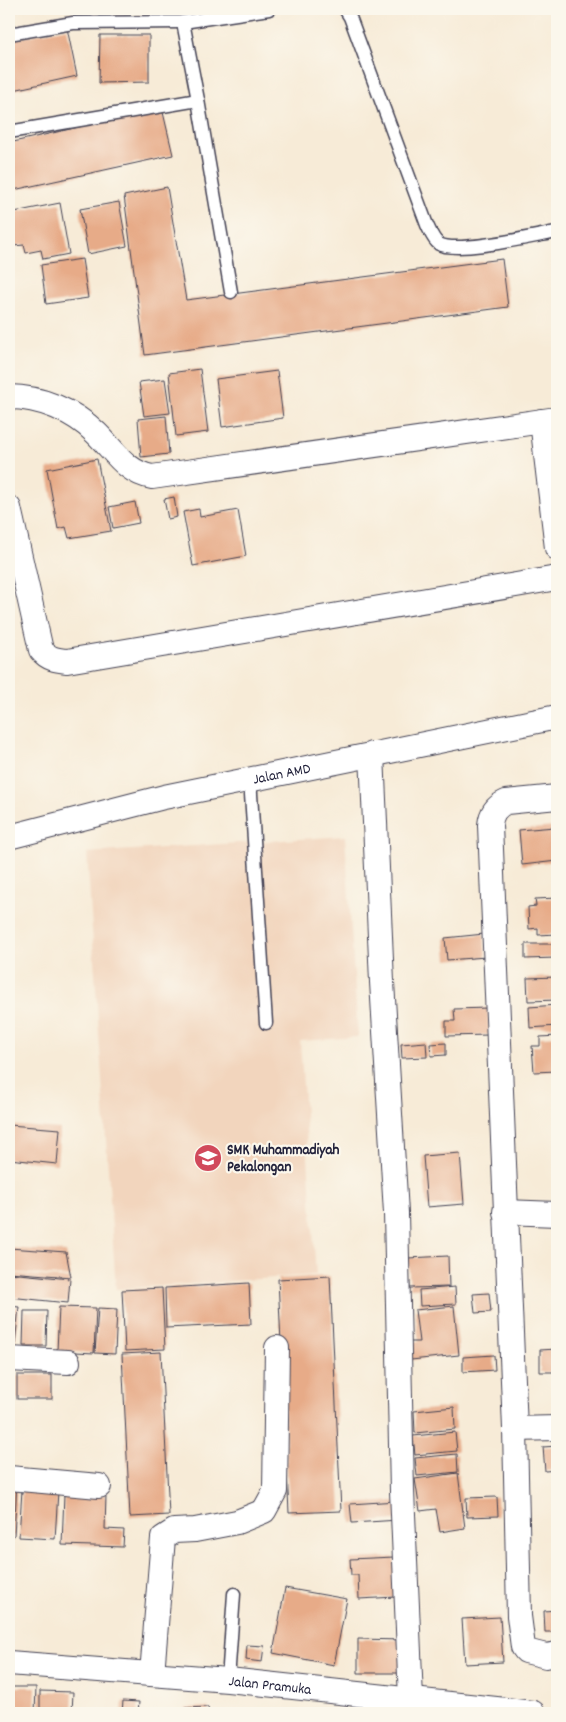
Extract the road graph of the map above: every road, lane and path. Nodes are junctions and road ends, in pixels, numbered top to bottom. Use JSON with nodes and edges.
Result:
{"nodes":[{"id":1,"x":269,"y":9,"type":"edge"},
{"id":2,"x":345,"y":9,"type":"edge"},
{"id":3,"x":183,"y":22,"type":"junction"},
{"id":4,"x":9,"y":34,"type":"edge"},
{"id":5,"x":198,"y":100,"type":"junction"},
{"id":6,"x":9,"y":132,"type":"edge"},
{"id":7,"x":557,"y":232,"type":"edge"},
{"id":8,"x":231,"y":292,"type":"dead end"},
{"id":9,"x":9,"y":397,"type":"edge"},
{"id":10,"x":549,"y":420,"type":"edge"},
{"id":11,"x":9,"y":508,"type":"edge"},
{"id":12,"x":557,"y":548,"type":"edge"},
{"id":13,"x":557,"y":578,"type":"edge"},
{"id":14,"x":557,"y":717,"type":"edge"},
{"id":15,"x":372,"y":754,"type":"junction"},
{"id":16,"x":250,"y":780,"type":"junction"},
{"id":17,"x":557,"y":797,"type":"edge"},
{"id":18,"x":9,"y":837,"type":"edge"},
{"id":19,"x":266,"y":1023,"type":"dead end"},
{"id":20,"x":505,"y":1212,"type":"junction"},
{"id":21,"x":557,"y":1214,"type":"edge"},
{"id":22,"x":277,"y":1348,"type":"dead end"},
{"id":23,"x":9,"y":1359,"type":"edge"},
{"id":24,"x":68,"y":1362,"type":"dead end"},
{"id":25,"x":557,"y":1428,"type":"edge"},
{"id":26,"x":515,"y":1429,"type":"junction"},
{"id":27,"x":9,"y":1478,"type":"edge"},
{"id":28,"x":99,"y":1486,"type":"dead end"},
{"id":29,"x":234,"y":1594,"type":"dead end"},
{"id":30,"x":557,"y":1654,"type":"edge"},
{"id":31,"x":9,"y":1663,"type":"edge"},
{"id":32,"x":152,"y":1674,"type":"junction"},
{"id":33,"x":228,"y":1680,"type":"junction"},
{"id":34,"x":411,"y":1699,"type":"junction"},
{"id":35,"x":533,"y":1713,"type":"edge"}],
"edges":[{"from":1,"to":3,"type":"lane"},
{"from":2,"to":7,"type":"lane"},
{"from":3,"to":4,"type":"lane"},
{"from":3,"to":5,"type":"lane"},
{"from":5,"to":6,"type":"lane"},
{"from":5,"to":8,"type":"lane"},
{"from":9,"to":10,"type":"street"},
{"from":10,"to":12,"type":"street"},
{"from":11,"to":13,"type":"street"},
{"from":14,"to":15,"type":"street","name":"Jalan AMD"},
{"from":15,"to":16,"type":"street","name":"Jalan AMD"},
{"from":15,"to":34,"type":"street"},
{"from":16,"to":18,"type":"street","name":"Jalan AMD"},
{"from":16,"to":19,"type":"lane"},
{"from":17,"to":20,"type":"street"},
{"from":20,"to":21,"type":"street"},
{"from":20,"to":26,"type":"street"},
{"from":22,"to":32,"type":"street"},
{"from":23,"to":24,"type":"street"},
{"from":25,"to":26,"type":"street"},
{"from":26,"to":30,"type":"street"},
{"from":27,"to":28,"type":"street"},
{"from":29,"to":33,"type":"lane"},
{"from":31,"to":32,"type":"street","name":"Jalan Pramuka"},
{"from":32,"to":33,"type":"street","name":"Jalan Pramuka"},
{"from":33,"to":34,"type":"street","name":"Jalan Pramuka"},
{"from":34,"to":35,"type":"street","name":"Jalan Pramuka"}]}
